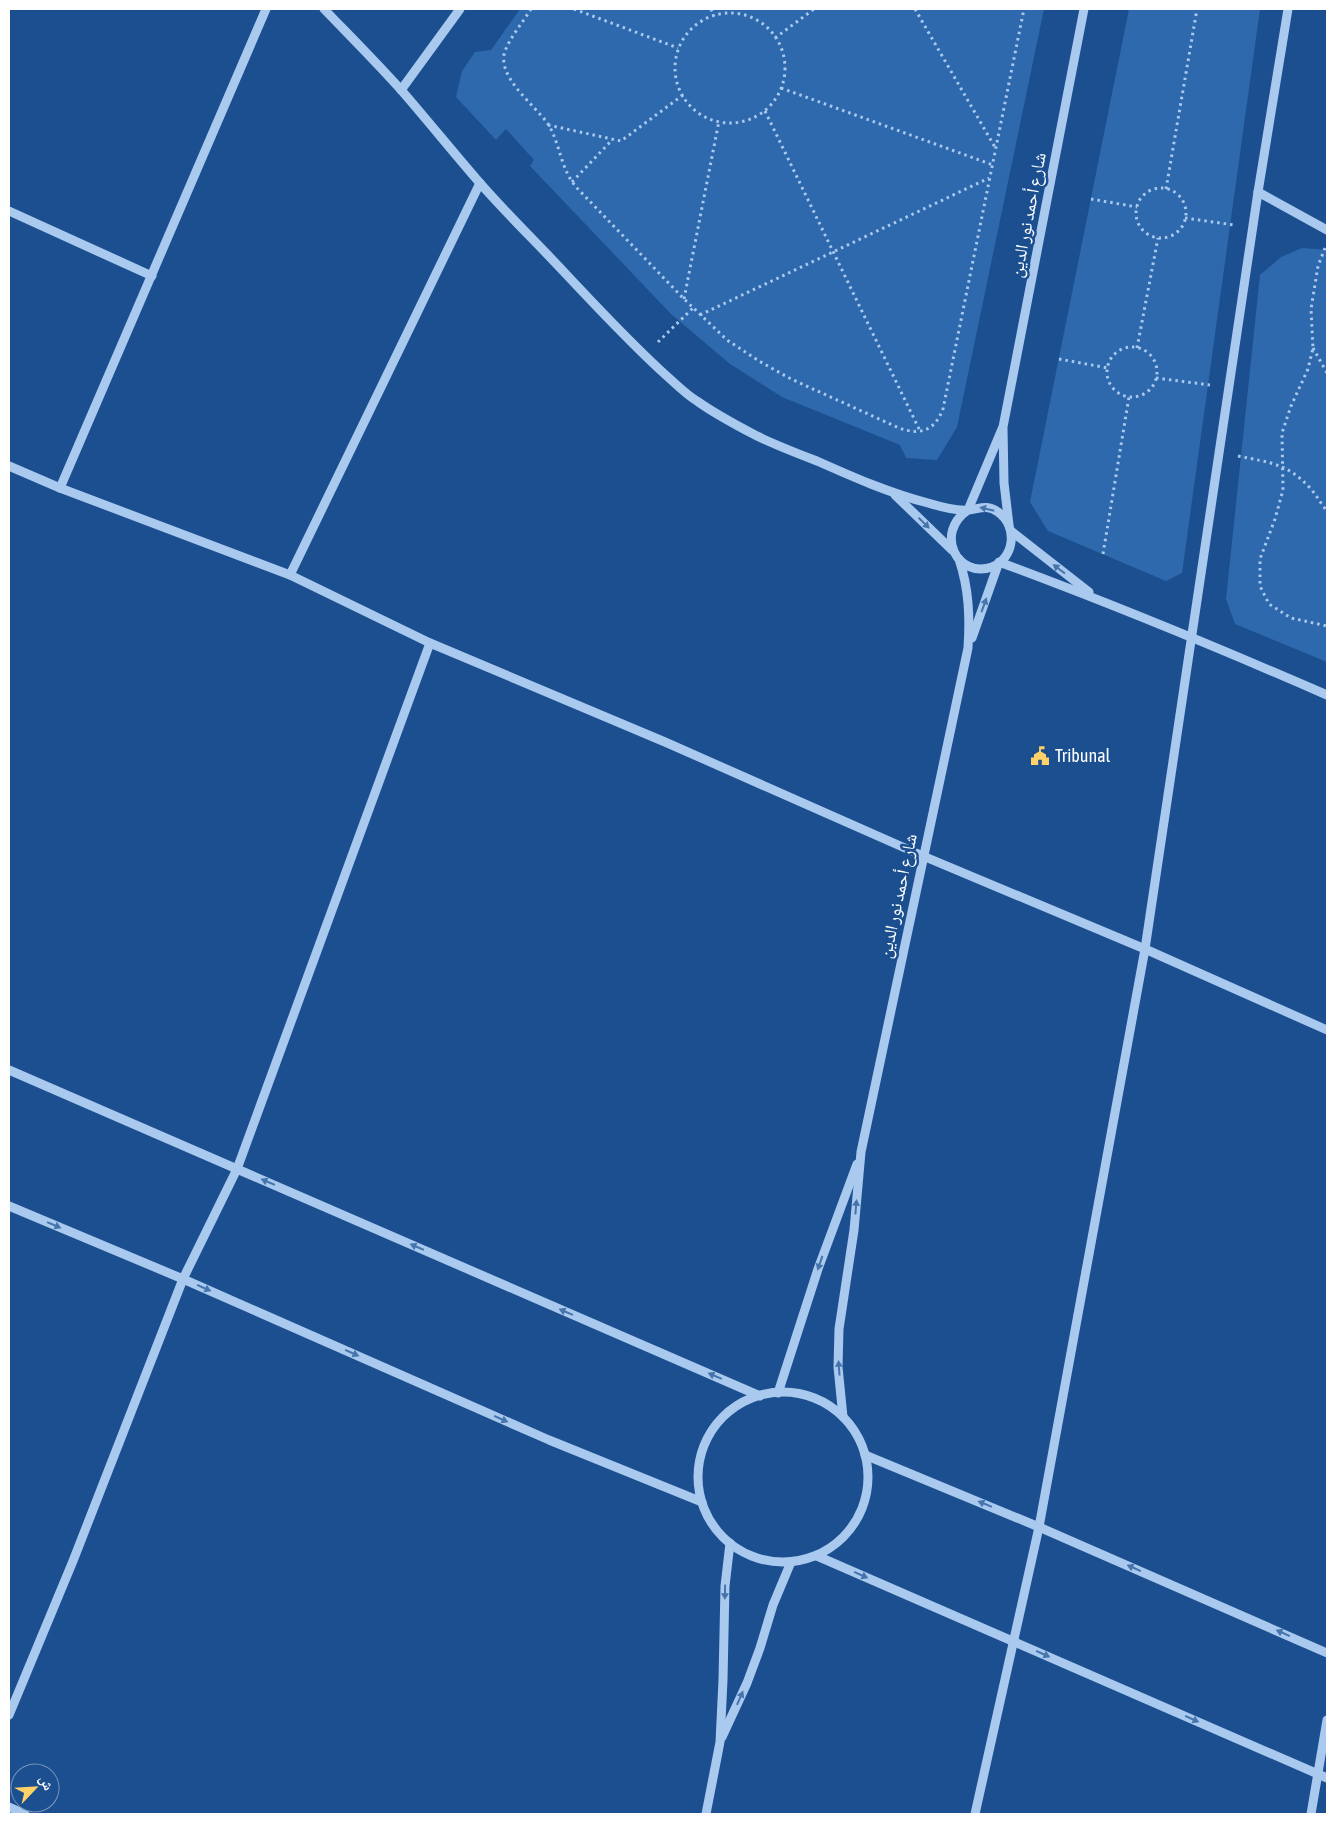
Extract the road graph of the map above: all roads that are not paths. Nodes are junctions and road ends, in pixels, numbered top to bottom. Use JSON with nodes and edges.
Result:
{"nodes":[{"id":1,"x":266,"y":9,"type":"edge"},
{"id":2,"x":324,"y":9,"type":"edge"},
{"id":3,"x":460,"y":9,"type":"edge"},
{"id":4,"x":1084,"y":9,"type":"edge"},
{"id":5,"x":1288,"y":9,"type":"edge"},
{"id":6,"x":401,"y":90,"type":"junction"},
{"id":7,"x":480,"y":183,"type":"junction"},
{"id":8,"x":1258,"y":192,"type":"junction"},
{"id":9,"x":9,"y":211,"type":"edge"},
{"id":10,"x":1327,"y":230,"type":"edge"},
{"id":11,"x":152,"y":276,"type":"junction"},
{"id":12,"x":1003,"y":427,"type":"junction"},
{"id":13,"x":9,"y":466,"type":"edge"},
{"id":14,"x":60,"y":488,"type":"junction"},
{"id":15,"x":893,"y":494,"type":"junction"},
{"id":16,"x":968,"y":510,"type":"junction"},
{"id":17,"x":1010,"y":529,"type":"junction"},
{"id":18,"x":956,"y":555,"type":"junction"},
{"id":19,"x":999,"y":562,"type":"junction"},
{"id":20,"x":290,"y":576,"type":"junction"},
{"id":21,"x":1098,"y":598,"type":"junction"},
{"id":22,"x":1192,"y":636,"type":"junction"},
{"id":23,"x":430,"y":643,"type":"junction"},
{"id":24,"x":968,"y":648,"type":"junction"},
{"id":25,"x":1327,"y":695,"type":"edge"},
{"id":26,"x":923,"y":856,"type":"junction"},
{"id":27,"x":1145,"y":949,"type":"junction"},
{"id":28,"x":1327,"y":1030,"type":"edge"},
{"id":29,"x":9,"y":1070,"type":"edge"},
{"id":30,"x":861,"y":1152,"type":"junction"},
{"id":31,"x":237,"y":1169,"type":"junction"},
{"id":32,"x":9,"y":1206,"type":"edge"},
{"id":33,"x":183,"y":1279,"type":"junction"},
{"id":34,"x":778,"y":1393,"type":"junction"},
{"id":35,"x":760,"y":1396,"type":"junction"},
{"id":36,"x":843,"y":1417,"type":"junction"},
{"id":37,"x":865,"y":1455,"type":"junction"},
{"id":38,"x":702,"y":1502,"type":"junction"},
{"id":39,"x":1039,"y":1527,"type":"junction"},
{"id":40,"x":730,"y":1543,"type":"junction"},
{"id":41,"x":817,"y":1556,"type":"junction"},
{"id":42,"x":791,"y":1562,"type":"junction"},
{"id":43,"x":1014,"y":1642,"type":"junction"},
{"id":44,"x":1327,"y":1653,"type":"edge"},
{"id":45,"x":9,"y":1715,"type":"edge"},
{"id":46,"x":1327,"y":1720,"type":"edge"},
{"id":47,"x":720,"y":1742,"type":"junction"},
{"id":48,"x":1317,"y":1774,"type":"junction"},
{"id":49,"x":1327,"y":1778,"type":"edge"},
{"id":50,"x":9,"y":1808,"type":"edge"},
{"id":51,"x":25,"y":1814,"type":"edge"},
{"id":52,"x":706,"y":1814,"type":"edge"},
{"id":53,"x":975,"y":1814,"type":"edge"},
{"id":54,"x":1311,"y":1814,"type":"edge"}],
"edges":[{"from":1,"to":11,"type":"street"},
{"from":2,"to":6,"type":"street"},
{"from":3,"to":6,"type":"street"},
{"from":4,"to":12,"type":"street","name":"شارع أحمد نور الدين"},
{"from":5,"to":8,"type":"street"},
{"from":6,"to":7,"type":"street"},
{"from":7,"to":15,"type":"street"},
{"from":7,"to":20,"type":"street"},
{"from":8,"to":10,"type":"street"},
{"from":8,"to":22,"type":"street"},
{"from":9,"to":11,"type":"street"},
{"from":11,"to":14,"type":"street"},
{"from":12,"to":16,"type":"street","name":"شارع أحمد نور الدين"},
{"from":12,"to":17,"type":"street","name":"شارع أحمد نور الدين"},
{"from":13,"to":14,"type":"street"},
{"from":14,"to":20,"type":"street"},
{"from":15,"to":16,"type":"street"},
{"from":15,"to":18,"type":"street","one_way":true},
{"from":17,"to":16,"type":"street","one_way":true},
{"from":16,"to":18,"type":"street"},
{"from":17,"to":19,"type":"street"},
{"from":21,"to":17,"type":"street","one_way":true},
{"from":18,"to":19,"type":"street"},
{"from":18,"to":24,"type":"street","name":"شارع أحمد نور الدين"},
{"from":19,"to":21,"type":"street"},
{"from":24,"to":19,"type":"street","name":"شارع أحمد نور الدين","one_way":true},
{"from":20,"to":23,"type":"street"},
{"from":21,"to":22,"type":"street"},
{"from":22,"to":25,"type":"street"},
{"from":22,"to":27,"type":"street"},
{"from":23,"to":26,"type":"street"},
{"from":23,"to":31,"type":"street"},
{"from":24,"to":26,"type":"street","name":"شارع أحمد نور الدين"},
{"from":26,"to":27,"type":"street"},
{"from":26,"to":30,"type":"street","name":"شارع أحمد نور الدين"},
{"from":27,"to":28,"type":"street"},
{"from":27,"to":39,"type":"street"},
{"from":29,"to":31,"type":"street"},
{"from":30,"to":34,"type":"street","one_way":true},
{"from":36,"to":30,"type":"street","one_way":true},
{"from":31,"to":33,"type":"street"},
{"from":35,"to":31,"type":"street","one_way":true},
{"from":32,"to":33,"type":"street","one_way":true},
{"from":33,"to":38,"type":"street","one_way":true},
{"from":33,"to":45,"type":"street"},
{"from":34,"to":35,"type":"street"},
{"from":34,"to":36,"type":"street"},
{"from":35,"to":38,"type":"street"},
{"from":36,"to":37,"type":"street"},
{"from":39,"to":37,"type":"street","one_way":true},
{"from":37,"to":41,"type":"street"},
{"from":38,"to":40,"type":"street"},
{"from":39,"to":43,"type":"street"},
{"from":44,"to":39,"type":"street","one_way":true},
{"from":40,"to":42,"type":"street"},
{"from":40,"to":47,"type":"street","one_way":true},
{"from":41,"to":42,"type":"street"},
{"from":41,"to":43,"type":"street","one_way":true},
{"from":47,"to":42,"type":"street","one_way":true},
{"from":43,"to":48,"type":"street","one_way":true},
{"from":43,"to":53,"type":"street"},
{"from":46,"to":48,"type":"street"},
{"from":47,"to":52,"type":"street"},
{"from":48,"to":49,"type":"street"},
{"from":48,"to":54,"type":"street"},
{"from":50,"to":51,"type":"street"}]}
